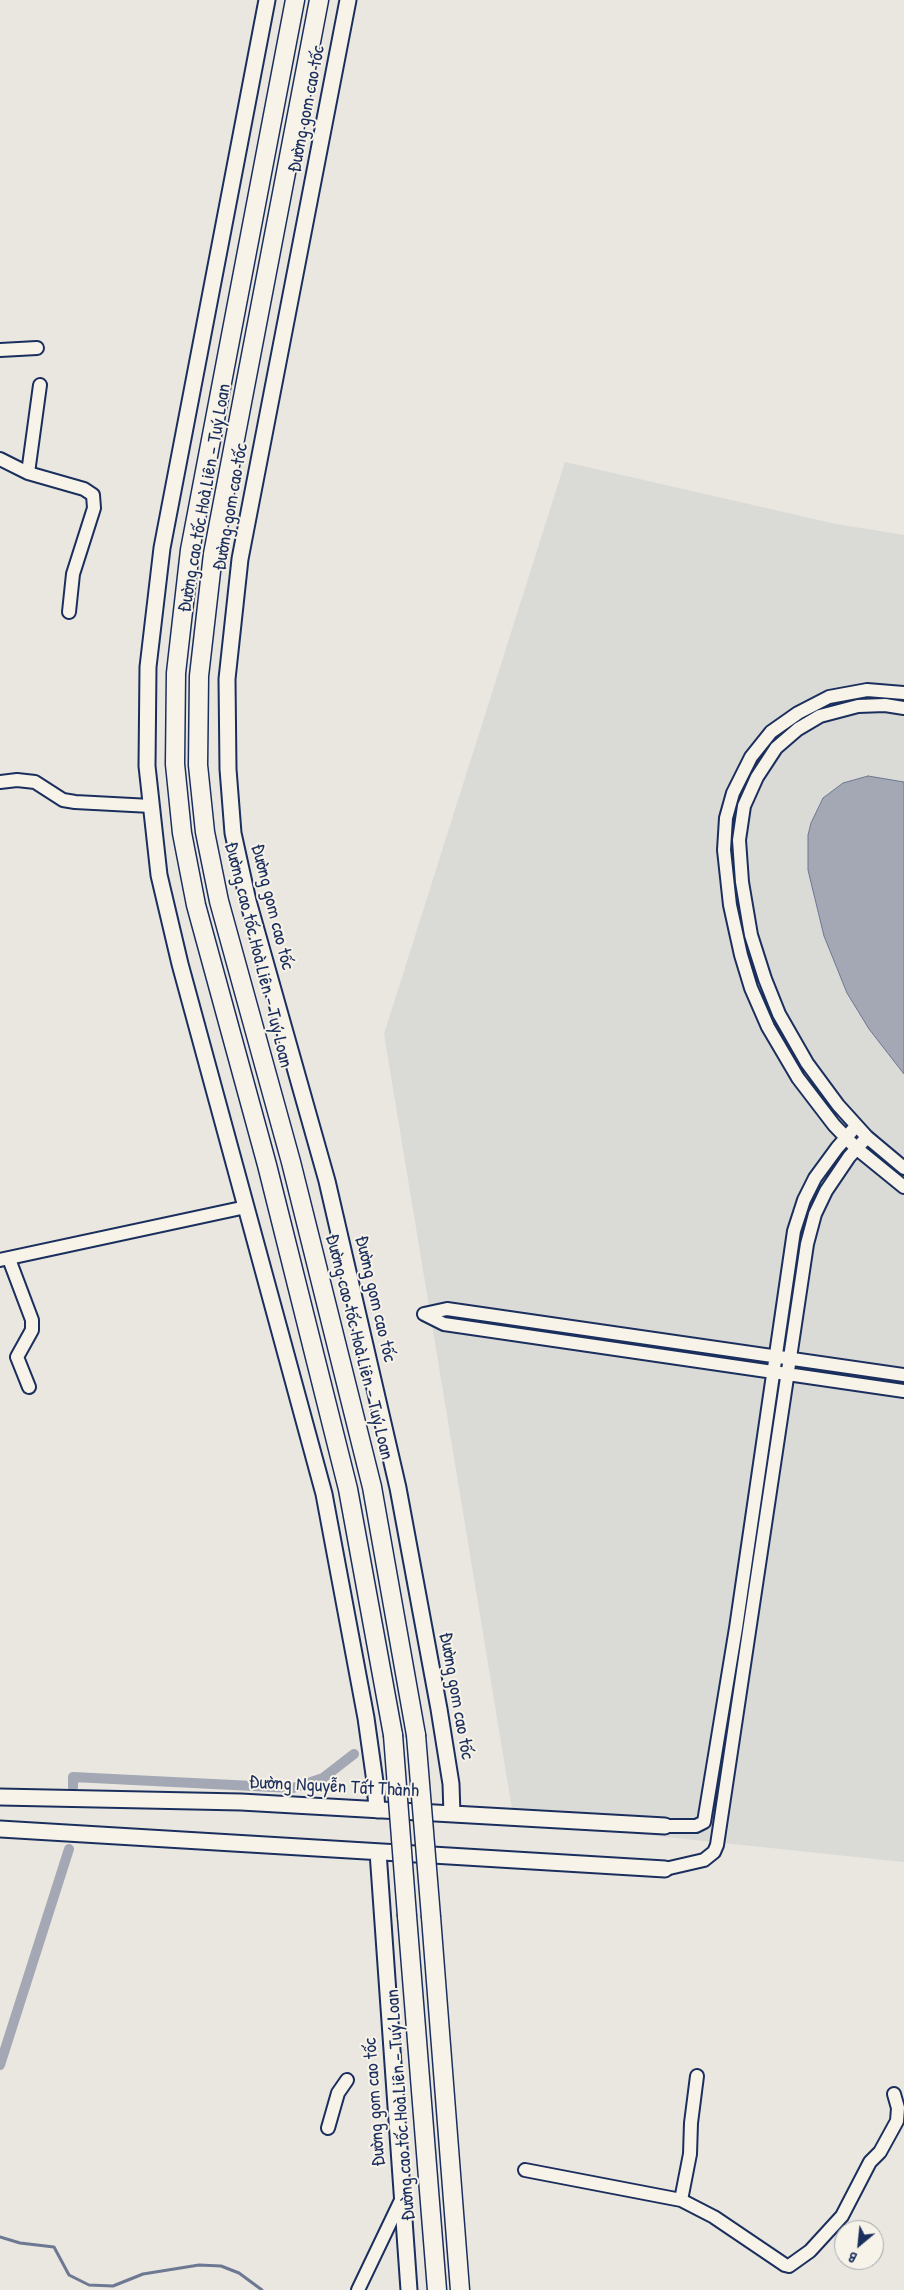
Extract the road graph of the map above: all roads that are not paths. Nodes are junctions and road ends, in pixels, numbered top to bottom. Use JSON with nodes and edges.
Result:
{"nodes":[{"id":1,"x":267,"y":0,"type":"edge"},
{"id":2,"x":295,"y":0,"type":"edge"},
{"id":3,"x":319,"y":0,"type":"edge"},
{"id":4,"x":348,"y":0,"type":"edge"},
{"id":5,"x":37,"y":348,"type":"dead end"},
{"id":6,"x":0,"y":350,"type":"edge"},
{"id":7,"x":40,"y":385,"type":"dead end"},
{"id":8,"x":0,"y":459,"type":"edge"},
{"id":9,"x":28,"y":474,"type":"junction"},
{"id":10,"x":69,"y":612,"type":"dead end"},
{"id":11,"x":904,"y":693,"type":"edge"},
{"id":12,"x":904,"y":708,"type":"edge"},
{"id":13,"x":798,"y":712,"type":"junction"},
{"id":14,"x":805,"y":724,"type":"junction"},
{"id":15,"x":0,"y":782,"type":"edge"},
{"id":16,"x":151,"y":806,"type":"junction"},
{"id":17,"x":755,"y":951,"type":"junction"},
{"id":18,"x":741,"y":955,"type":"junction"},
{"id":19,"x":856,"y":1126,"type":"junction"},
{"id":20,"x":845,"y":1137,"type":"junction"},
{"id":21,"x":867,"y":1137,"type":"junction"},
{"id":22,"x":856,"y":1148,"type":"junction"},
{"id":23,"x":904,"y":1168,"type":"edge"},
{"id":24,"x":904,"y":1187,"type":"edge"},
{"id":25,"x":246,"y":1207,"type":"junction"},
{"id":26,"x":5,"y":1260,"type":"edge"},
{"id":27,"x":774,"y":1357,"type":"junction"},
{"id":28,"x":789,"y":1359,"type":"junction"},
{"id":29,"x":772,"y":1373,"type":"junction"},
{"id":30,"x":787,"y":1375,"type":"junction"},
{"id":31,"x":904,"y":1375,"type":"edge"},
{"id":32,"x":29,"y":1387,"type":"dead end"},
{"id":33,"x":904,"y":1391,"type":"edge"},
{"id":34,"x":0,"y":1797,"type":"edge"},
{"id":35,"x":377,"y":1810,"type":"junction"},
{"id":36,"x":452,"y":1814,"type":"junction"},
{"id":37,"x":665,"y":1826,"type":"joint"},
{"id":38,"x":0,"y":1829,"type":"edge"},
{"id":39,"x":378,"y":1852,"type":"junction"},
{"id":40,"x":665,"y":1868,"type":"joint"},
{"id":41,"x":697,"y":2076,"type":"dead end"},
{"id":42,"x":347,"y":2080,"type":"dead end"},
{"id":43,"x":894,"y":2094,"type":"dead end"},
{"id":44,"x":328,"y":2128,"type":"dead end"},
{"id":45,"x":525,"y":2170,"type":"dead end"},
{"id":46,"x":402,"y":2198,"type":"junction"},
{"id":47,"x":681,"y":2200,"type":"junction"},
{"id":48,"x":358,"y":2290,"type":"edge"},
{"id":49,"x":409,"y":2290,"type":"edge"},
{"id":50,"x":437,"y":2290,"type":"edge"},
{"id":51,"x":460,"y":2290,"type":"edge"}],
"edges":[{"from":1,"to":16,"type":"main road"},
{"from":2,"to":50,"type":"highway","name":"Đường cao tốc Hoà Liên - Tuý Loan","bridge":true},
{"from":3,"to":51,"type":"highway","name":"Đường cao tốc Hoà Liên - Tuý Loan","bridge":true},
{"from":4,"to":36,"type":"main road","name":"Đường gom cao tốc"},
{"from":5,"to":6,"type":"street"},
{"from":7,"to":9,"type":"street"},
{"from":8,"to":9,"type":"street"},
{"from":9,"to":10,"type":"street"},
{"from":11,"to":13,"type":"street"},
{"from":12,"to":14,"type":"street"},
{"from":13,"to":14,"type":"street"},
{"from":13,"to":18,"type":"street"},
{"from":14,"to":17,"type":"street"},
{"from":15,"to":16,"type":"street"},
{"from":16,"to":25,"type":"main road"},
{"from":17,"to":18,"type":"street"},
{"from":17,"to":19,"type":"street"},
{"from":18,"to":20,"type":"street"},
{"from":19,"to":20,"type":"street"},
{"from":19,"to":21,"type":"street"},
{"from":20,"to":22,"type":"street"},
{"from":20,"to":27,"type":"street"},
{"from":21,"to":22,"type":"street"},
{"from":21,"to":23,"type":"street"},
{"from":22,"to":24,"type":"street"},
{"from":22,"to":28,"type":"street"},
{"from":25,"to":26,"type":"street"},
{"from":25,"to":35,"type":"main road"},
{"from":26,"to":32,"type":"street"},
{"from":27,"to":28,"type":"street"},
{"from":27,"to":29,"type":"street"},
{"from":27,"to":29,"type":"street"},
{"from":28,"to":30,"type":"street"},
{"from":28,"to":31,"type":"street"},
{"from":29,"to":30,"type":"street"},
{"from":29,"to":37,"type":"street"},
{"from":30,"to":33,"type":"street"},
{"from":30,"to":40,"type":"street"},
{"from":34,"to":35,"type":"main road","name":"Đường Nguyễn Tất Thành"},
{"from":35,"to":36,"type":"main road","name":"Đường Nguyễn Tất Thành"},
{"from":36,"to":37,"type":"main road","name":"Đường Nguyễn Tất Thành"},
{"from":38,"to":39,"type":"main road"},
{"from":39,"to":40,"type":"main road"},
{"from":39,"to":46,"type":"main road","name":"Đường gom cao tốc"},
{"from":41,"to":47,"type":"street"},
{"from":42,"to":44,"type":"street"},
{"from":43,"to":47,"type":"street"},
{"from":45,"to":47,"type":"street"},
{"from":46,"to":48,"type":"street"},
{"from":46,"to":49,"type":"main road","name":"Đường gom cao tốc"}]}
